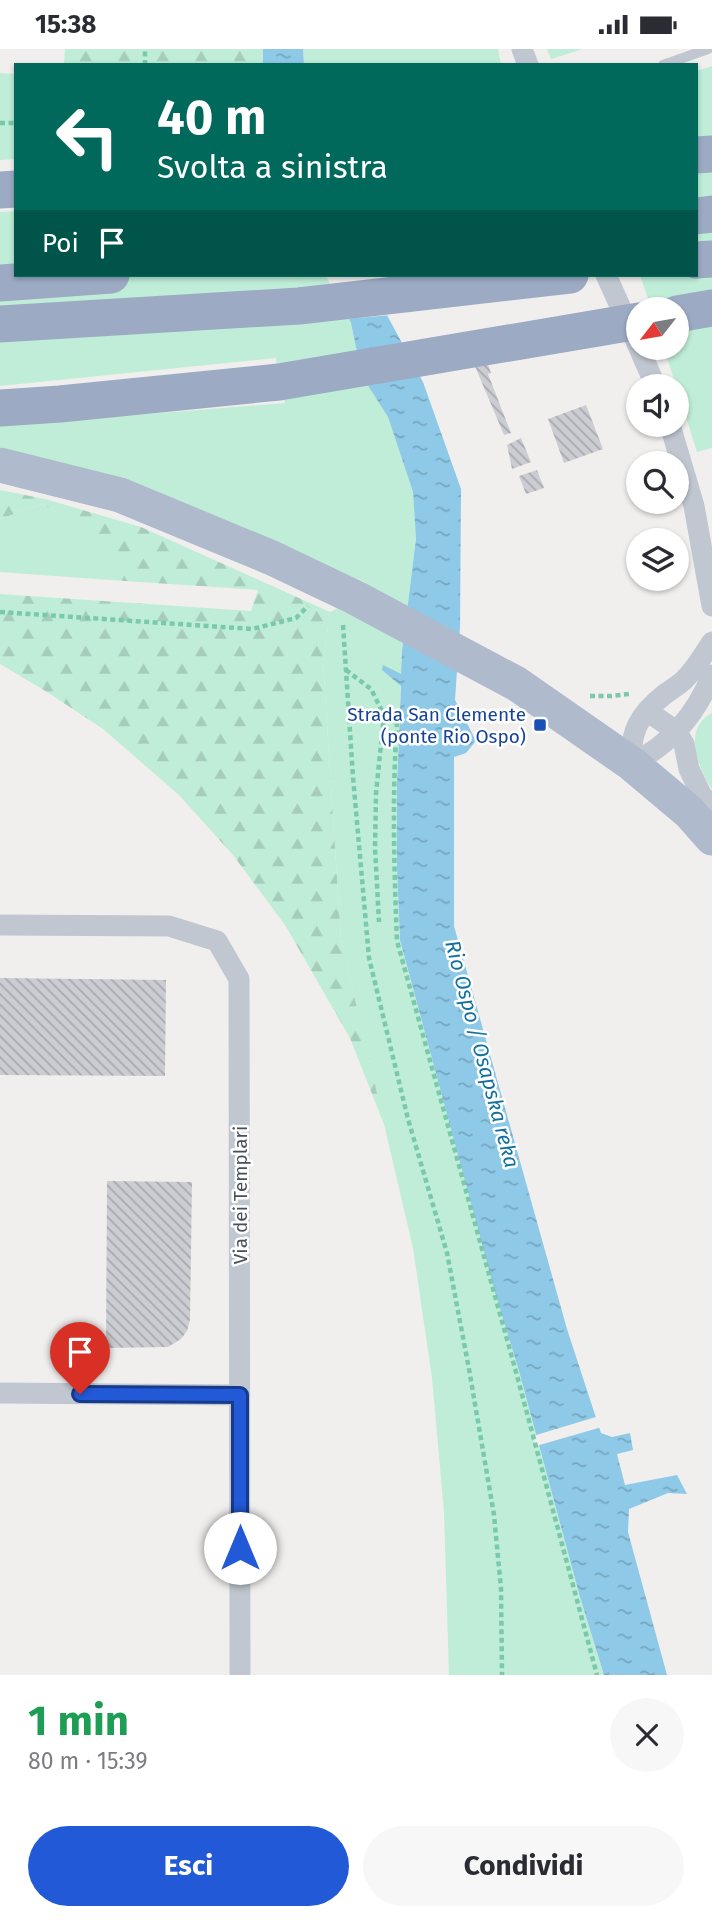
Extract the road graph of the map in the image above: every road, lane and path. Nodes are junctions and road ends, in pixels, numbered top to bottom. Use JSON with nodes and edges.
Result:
{"nodes":[{"id":1,"x":708,"y":49,"type":"edge"},
{"id":2,"x":669,"y":63,"type":"edge"},
{"id":3,"x":83,"y":277,"type":"edge"},
{"id":4,"x":553,"y":277,"type":"edge"},
{"id":5,"x":607,"y":277,"type":"edge"},
{"id":6,"x":0,"y":283,"type":"edge"},
{"id":7,"x":712,"y":308,"type":"edge"},
{"id":8,"x":690,"y":312,"type":"edge"},
{"id":9,"x":626,"y":319,"type":"edge"},
{"id":10,"x":626,"y":323,"type":"edge"},
{"id":11,"x":0,"y":324,"type":"edge"},
{"id":12,"x":0,"y":408,"type":"edge"},
{"id":13,"x":674,"y":437,"type":"edge"},
{"id":14,"x":0,"y":465,"type":"edge"},
{"id":15,"x":310,"y":603,"type":"dead end"},
{"id":16,"x":712,"y":606,"type":"edge"},
{"id":17,"x":350,"y":609,"type":"junction"},
{"id":18,"x":0,"y":612,"type":"edge"},
{"id":19,"x":712,"y":642,"type":"edge"},
{"id":20,"x":345,"y":670,"type":"junction"},
{"id":21,"x":712,"y":675,"type":"edge"},
{"id":22,"x":637,"y":691,"type":"dead end"},
{"id":23,"x":585,"y":695,"type":"dead end"},
{"id":24,"x":704,"y":707,"type":"edge"},
{"id":25,"x":647,"y":711,"type":"junction"},
{"id":26,"x":397,"y":722,"type":"dead end"},
{"id":27,"x":676,"y":731,"type":"junction"},
{"id":28,"x":632,"y":764,"type":"junction"},
{"id":29,"x":712,"y":808,"type":"edge"},
{"id":30,"x":712,"y":838,"type":"edge"},
{"id":31,"x":379,"y":922,"type":"dead end"},
{"id":32,"x":0,"y":925,"type":"edge"},
{"id":33,"x":0,"y":1393,"type":"edge"},
{"id":34,"x":240,"y":1395,"type":"junction"},
{"id":35,"x":240,"y":1675,"type":"edge"},
{"id":36,"x":502,"y":1675,"type":"edge"},
{"id":37,"x":597,"y":1675,"type":"edge"}],
"edges":[{"from":1,"to":2,"type":"lane"},
{"from":3,"to":6,"type":"highway"},
{"from":4,"to":11,"type":"highway"},
{"from":5,"to":9,"type":"street"},
{"from":7,"to":8,"type":"highway"},
{"from":10,"to":12,"type":"highway"},
{"from":13,"to":16,"type":"street"},
{"from":14,"to":17,"type":"main road"},
{"from":15,"to":18,"type":"path"},
{"from":17,"to":20,"type":"path"},
{"from":17,"to":28,"type":"main road"},
{"from":19,"to":25,"type":"street"},
{"from":20,"to":31,"type":"path"},
{"from":20,"to":36,"type":"path"},
{"from":21,"to":24,"type":"street"},
{"from":22,"to":23,"type":"path"},
{"from":24,"to":27,"type":"street"},
{"from":25,"to":27,"type":"street"},
{"from":25,"to":28,"type":"street"},
{"from":26,"to":37,"type":"path"},
{"from":27,"to":28,"type":"street"},
{"from":27,"to":29,"type":"street"},
{"from":28,"to":30,"type":"main road"},
{"from":32,"to":34,"type":"street","name":"Via dei Templari"},
{"from":33,"to":34,"type":"street"},
{"from":34,"to":35,"type":"street","name":"Via dei Templari"}]}
